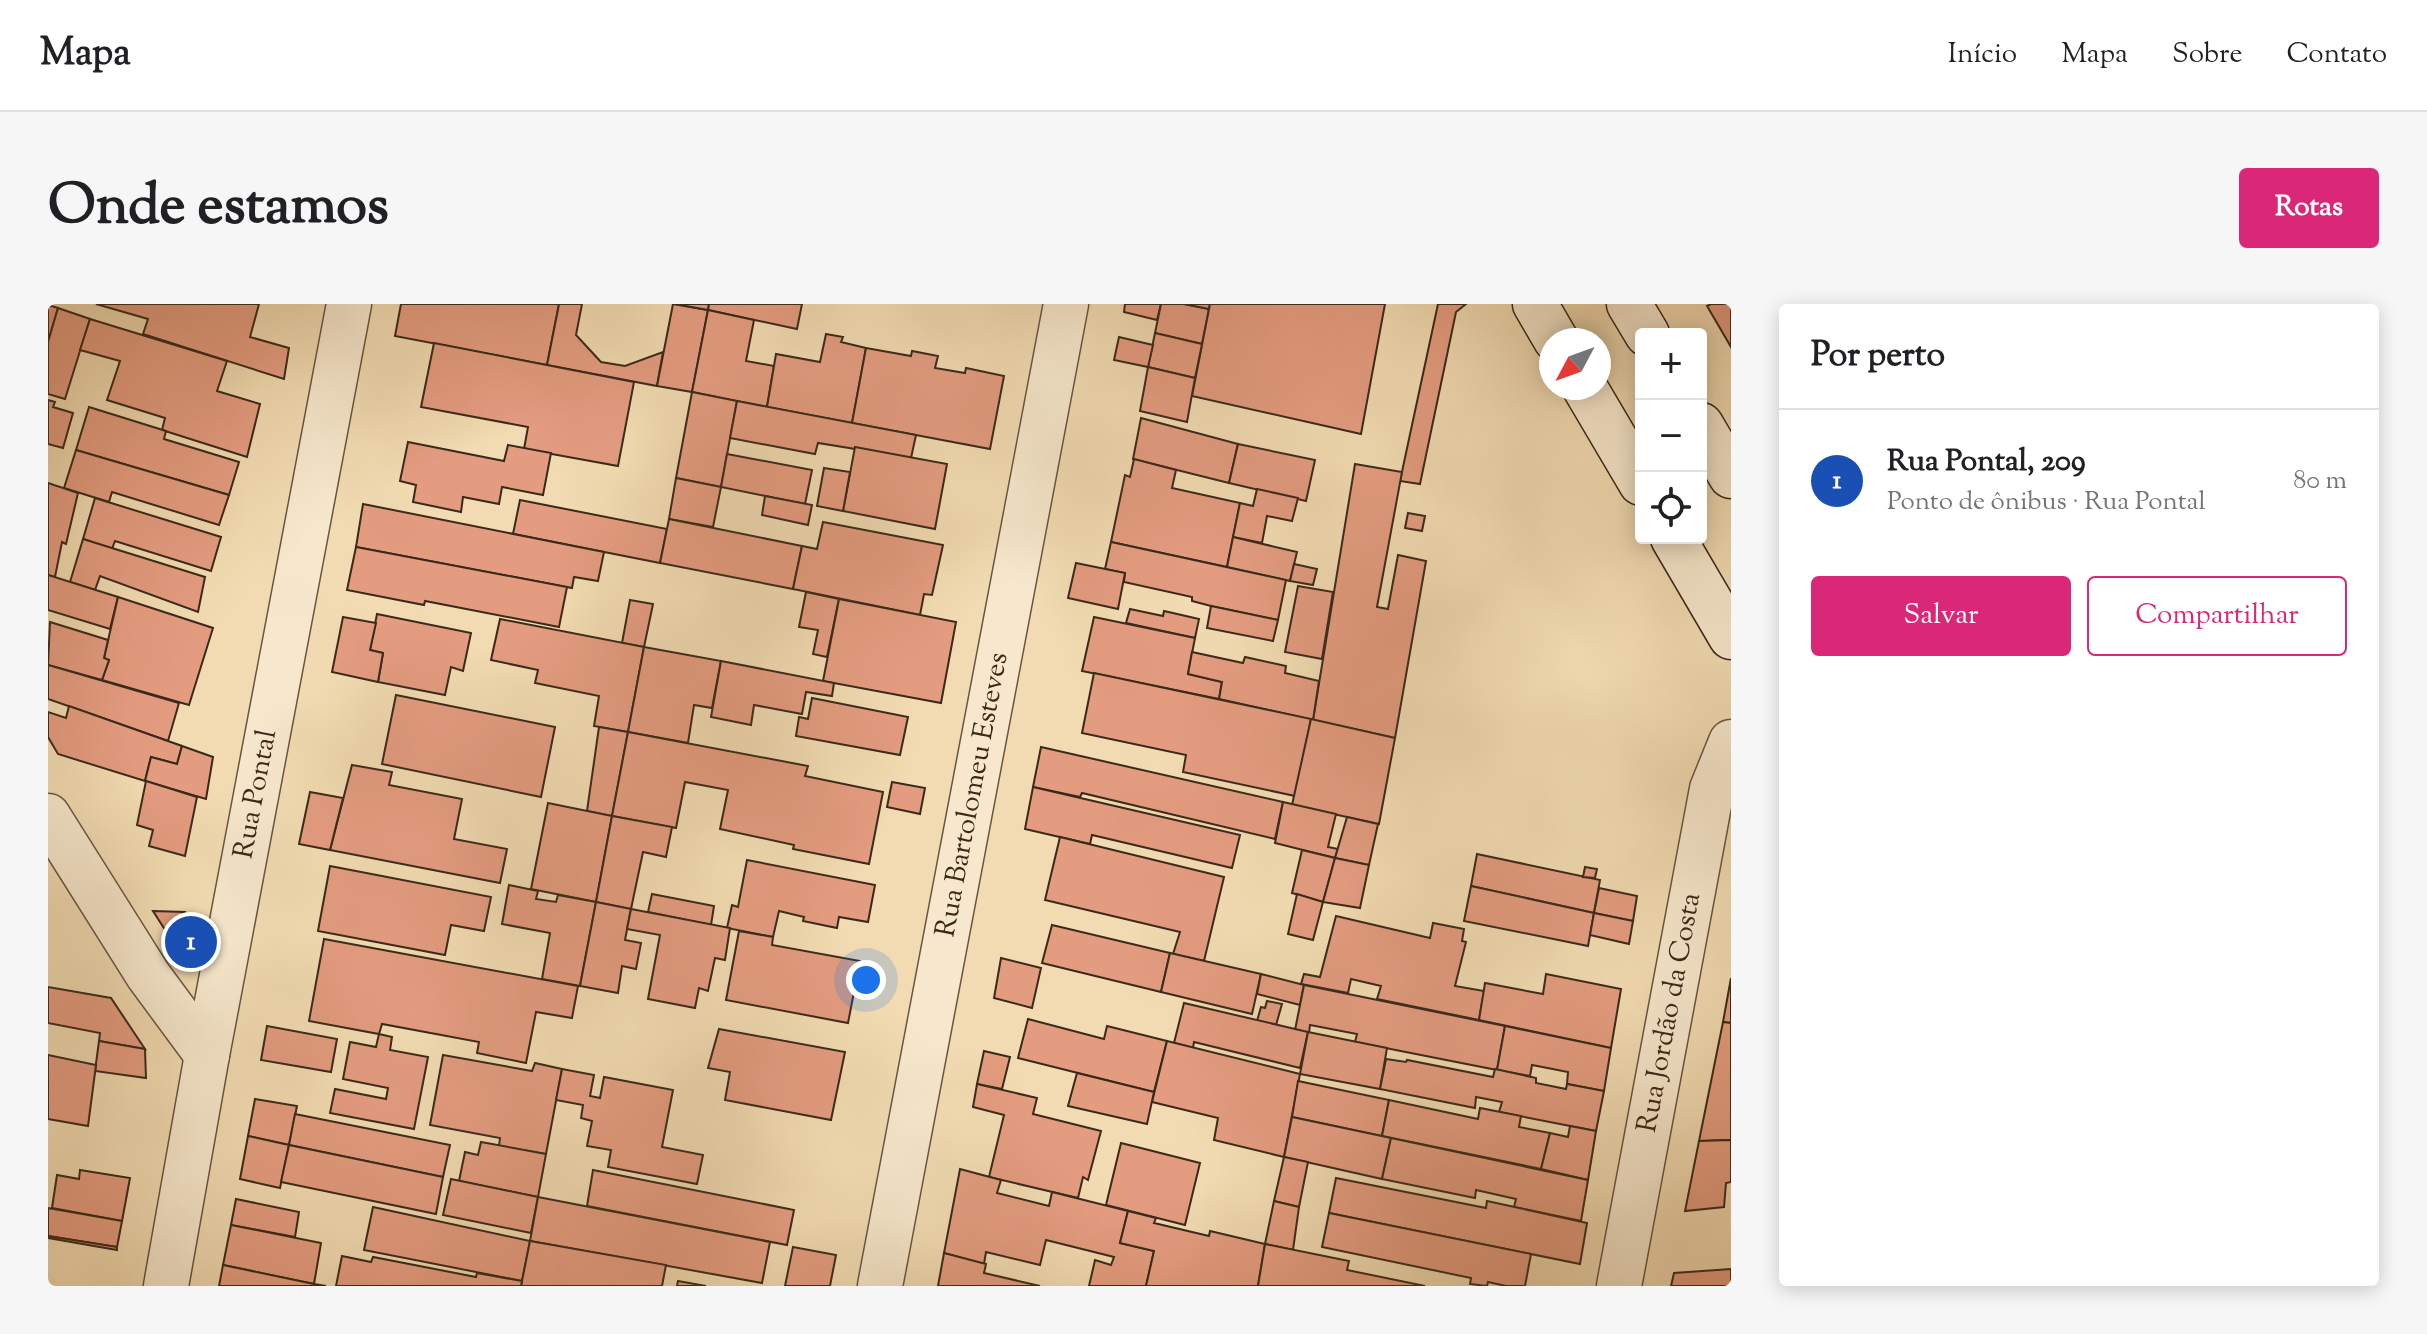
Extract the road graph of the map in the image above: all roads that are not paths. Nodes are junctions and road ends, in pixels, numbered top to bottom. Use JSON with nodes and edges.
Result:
{"nodes":[{"id":1,"x":349,"y":304,"type":"edge"},
{"id":2,"x":1066,"y":304,"type":"edge"},
{"id":3,"x":1535,"y":304,"type":"edge"},
{"id":4,"x":1629,"y":304,"type":"edge"},
{"id":5,"x":1549,"y":328,"type":"edge"},
{"id":6,"x":1643,"y":328,"type":"edge"},
{"id":7,"x":1592,"y":400,"type":"edge"},
{"id":8,"x":1707,"y":435,"type":"edge"},
{"id":9,"x":1635,"y":473,"type":"edge"},
{"id":10,"x":1731,"y":476,"type":"edge"},
{"id":11,"x":1677,"y":544,"type":"edge"},
{"id":12,"x":1731,"y":637,"type":"edge"},
{"id":13,"x":1731,"y":742,"type":"edge"},
{"id":14,"x":48,"y":816,"type":"edge"},
{"id":15,"x":207,"y":1055,"type":"junction"},
{"id":16,"x":166,"y":1286,"type":"edge"},
{"id":17,"x":880,"y":1286,"type":"edge"},
{"id":18,"x":1619,"y":1286,"type":"edge"}],
"edges":[{"from":1,"to":15,"type":"street","name":"Rua Pontal"},
{"from":2,"to":17,"type":"street","name":"Rua Bartolomeu Esteves"},
{"from":3,"to":5,"type":"street"},
{"from":4,"to":6,"type":"street"},
{"from":7,"to":9,"type":"street"},
{"from":8,"to":10,"type":"street"},
{"from":11,"to":12,"type":"street"},
{"from":13,"to":18,"type":"street","name":"Rua Jordão da Costa"},
{"from":14,"to":15,"type":"street"},
{"from":15,"to":16,"type":"street","name":"Rua Pontal"}]}
